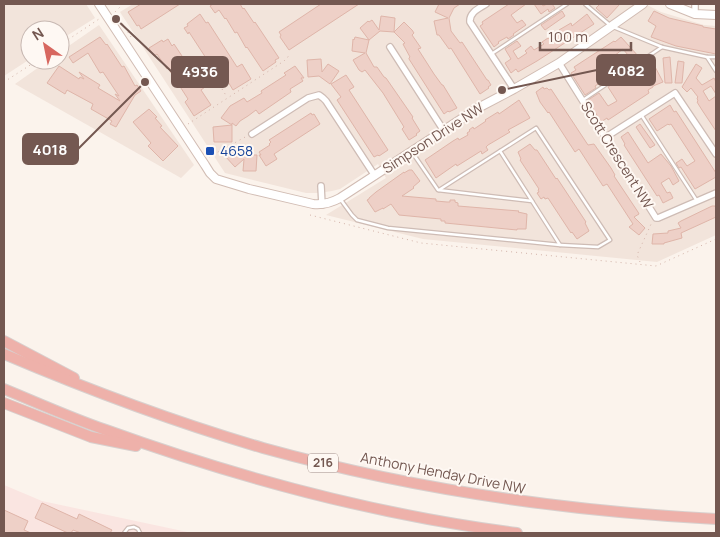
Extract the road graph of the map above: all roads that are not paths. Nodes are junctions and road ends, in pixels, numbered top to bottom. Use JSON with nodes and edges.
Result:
{"nodes":[{"id":1,"x":99,"y":4,"type":"edge"},
{"id":2,"x":486,"y":4,"type":"edge"},
{"id":3,"x":567,"y":4,"type":"edge"},
{"id":4,"x":584,"y":4,"type":"edge"},
{"id":5,"x":643,"y":4,"type":"edge"},
{"id":6,"x":695,"y":4,"type":"edge"},
{"id":7,"x":675,"y":5,"type":"edge"},
{"id":8,"x":695,"y":14,"type":"junction"},
{"id":9,"x":716,"y":15,"type":"edge"},
{"id":10,"x":611,"y":26,"type":"junction"},
{"id":11,"x":390,"y":47,"type":"dead end"},
{"id":12,"x":662,"y":48,"type":"junction"},
{"id":13,"x":491,"y":54,"type":"junction"},
{"id":14,"x":707,"y":57,"type":"junction"},
{"id":15,"x":716,"y":57,"type":"edge"},
{"id":16,"x":559,"y":63,"type":"junction"},
{"id":17,"x":716,"y":71,"type":"edge"},
{"id":18,"x":514,"y":90,"type":"junction"},
{"id":19,"x":583,"y":100,"type":"junction"},
{"id":20,"x":641,"y":114,"type":"junction"},
{"id":21,"x":444,"y":131,"type":"junction"},
{"id":22,"x":252,"y":134,"type":"road end"},
{"id":23,"x":606,"y":137,"type":"junction"},
{"id":24,"x":500,"y":151,"type":"junction"},
{"id":25,"x":412,"y":152,"type":"junction"},
{"id":26,"x":716,"y":154,"type":"edge"},
{"id":27,"x":375,"y":176,"type":"junction"},
{"id":28,"x":321,"y":186,"type":"dead end"},
{"id":29,"x":438,"y":190,"type":"junction"},
{"id":30,"x":716,"y":193,"type":"edge"},
{"id":31,"x":340,"y":198,"type":"junction"},
{"id":32,"x":532,"y":201,"type":"junction"},
{"id":33,"x":698,"y":201,"type":"junction"},
{"id":34,"x":322,"y":205,"type":"junction"},
{"id":35,"x":560,"y":245,"type":"junction"},
{"id":36,"x":4,"y":341,"type":"edge"},
{"id":37,"x":4,"y":354,"type":"edge"},
{"id":38,"x":4,"y":389,"type":"edge"},
{"id":39,"x":117,"y":400,"type":"junction"},
{"id":40,"x":4,"y":403,"type":"edge"},
{"id":41,"x":179,"y":456,"type":"junction"},
{"id":42,"x":716,"y":519,"type":"edge"},
{"id":43,"x":125,"y":533,"type":"edge"},
{"id":44,"x":140,"y":533,"type":"edge"},
{"id":45,"x":517,"y":533,"type":"edge"}],
"edges":[{"from":1,"to":34,"type":"street"},
{"from":2,"to":13,"type":"street"},
{"from":3,"to":13,"type":"lane"},
{"from":4,"to":10,"type":"lane"},
{"from":5,"to":10,"type":"street","name":"Simpson Drive NW"},
{"from":6,"to":8,"type":"street"},
{"from":7,"to":8,"type":"street"},
{"from":8,"to":9,"type":"street"},
{"from":10,"to":12,"type":"lane"},
{"from":10,"to":16,"type":"street","name":"Simpson Drive NW"},
{"from":11,"to":21,"type":"street"},
{"from":12,"to":14,"type":"lane"},
{"from":12,"to":19,"type":"lane"},
{"from":13,"to":18,"type":"street"},
{"from":14,"to":15,"type":"lane"},
{"from":14,"to":17,"type":"lane"},
{"from":16,"to":18,"type":"street","name":"Simpson Drive NW"},
{"from":16,"to":19,"type":"street","name":"Scott Crescent NW"},
{"from":18,"to":21,"type":"street","name":"Simpson Drive NW"},
{"from":19,"to":23,"type":"street","name":"Scott Crescent NW"},
{"from":20,"to":23,"type":"street"},
{"from":20,"to":26,"type":"street"},
{"from":20,"to":33,"type":"lane"},
{"from":21,"to":25,"type":"street","name":"Simpson Drive NW"},
{"from":22,"to":27,"type":"street"},
{"from":23,"to":33,"type":"street","name":"Scott Crescent NW"},
{"from":24,"to":29,"type":"lane"},
{"from":24,"to":32,"type":"lane"},
{"from":24,"to":35,"type":"lane"},
{"from":25,"to":27,"type":"street","name":"Simpson Drive NW"},
{"from":25,"to":29,"type":"lane"},
{"from":27,"to":31,"type":"street","name":"Simpson Drive NW"},
{"from":28,"to":34,"type":"street"},
{"from":29,"to":32,"type":"lane"},
{"from":30,"to":33,"type":"street","name":"Scott Crescent NW"},
{"from":31,"to":34,"type":"street","name":"Simpson Drive NW"},
{"from":31,"to":35,"type":"lane"},
{"from":32,"to":35,"type":"lane"},
{"from":36,"to":39,"type":"highway"},
{"from":37,"to":39,"type":"highway","name":"Anthony Henday Drive NW","number":"216"},
{"from":38,"to":41,"type":"highway","number":"216"},
{"from":39,"to":42,"type":"highway","name":"Anthony Henday Drive NW","number":"216"},
{"from":40,"to":41,"type":"highway"},
{"from":41,"to":45,"type":"highway","number":"216"},
{"from":43,"to":44,"type":"lane"}]}
